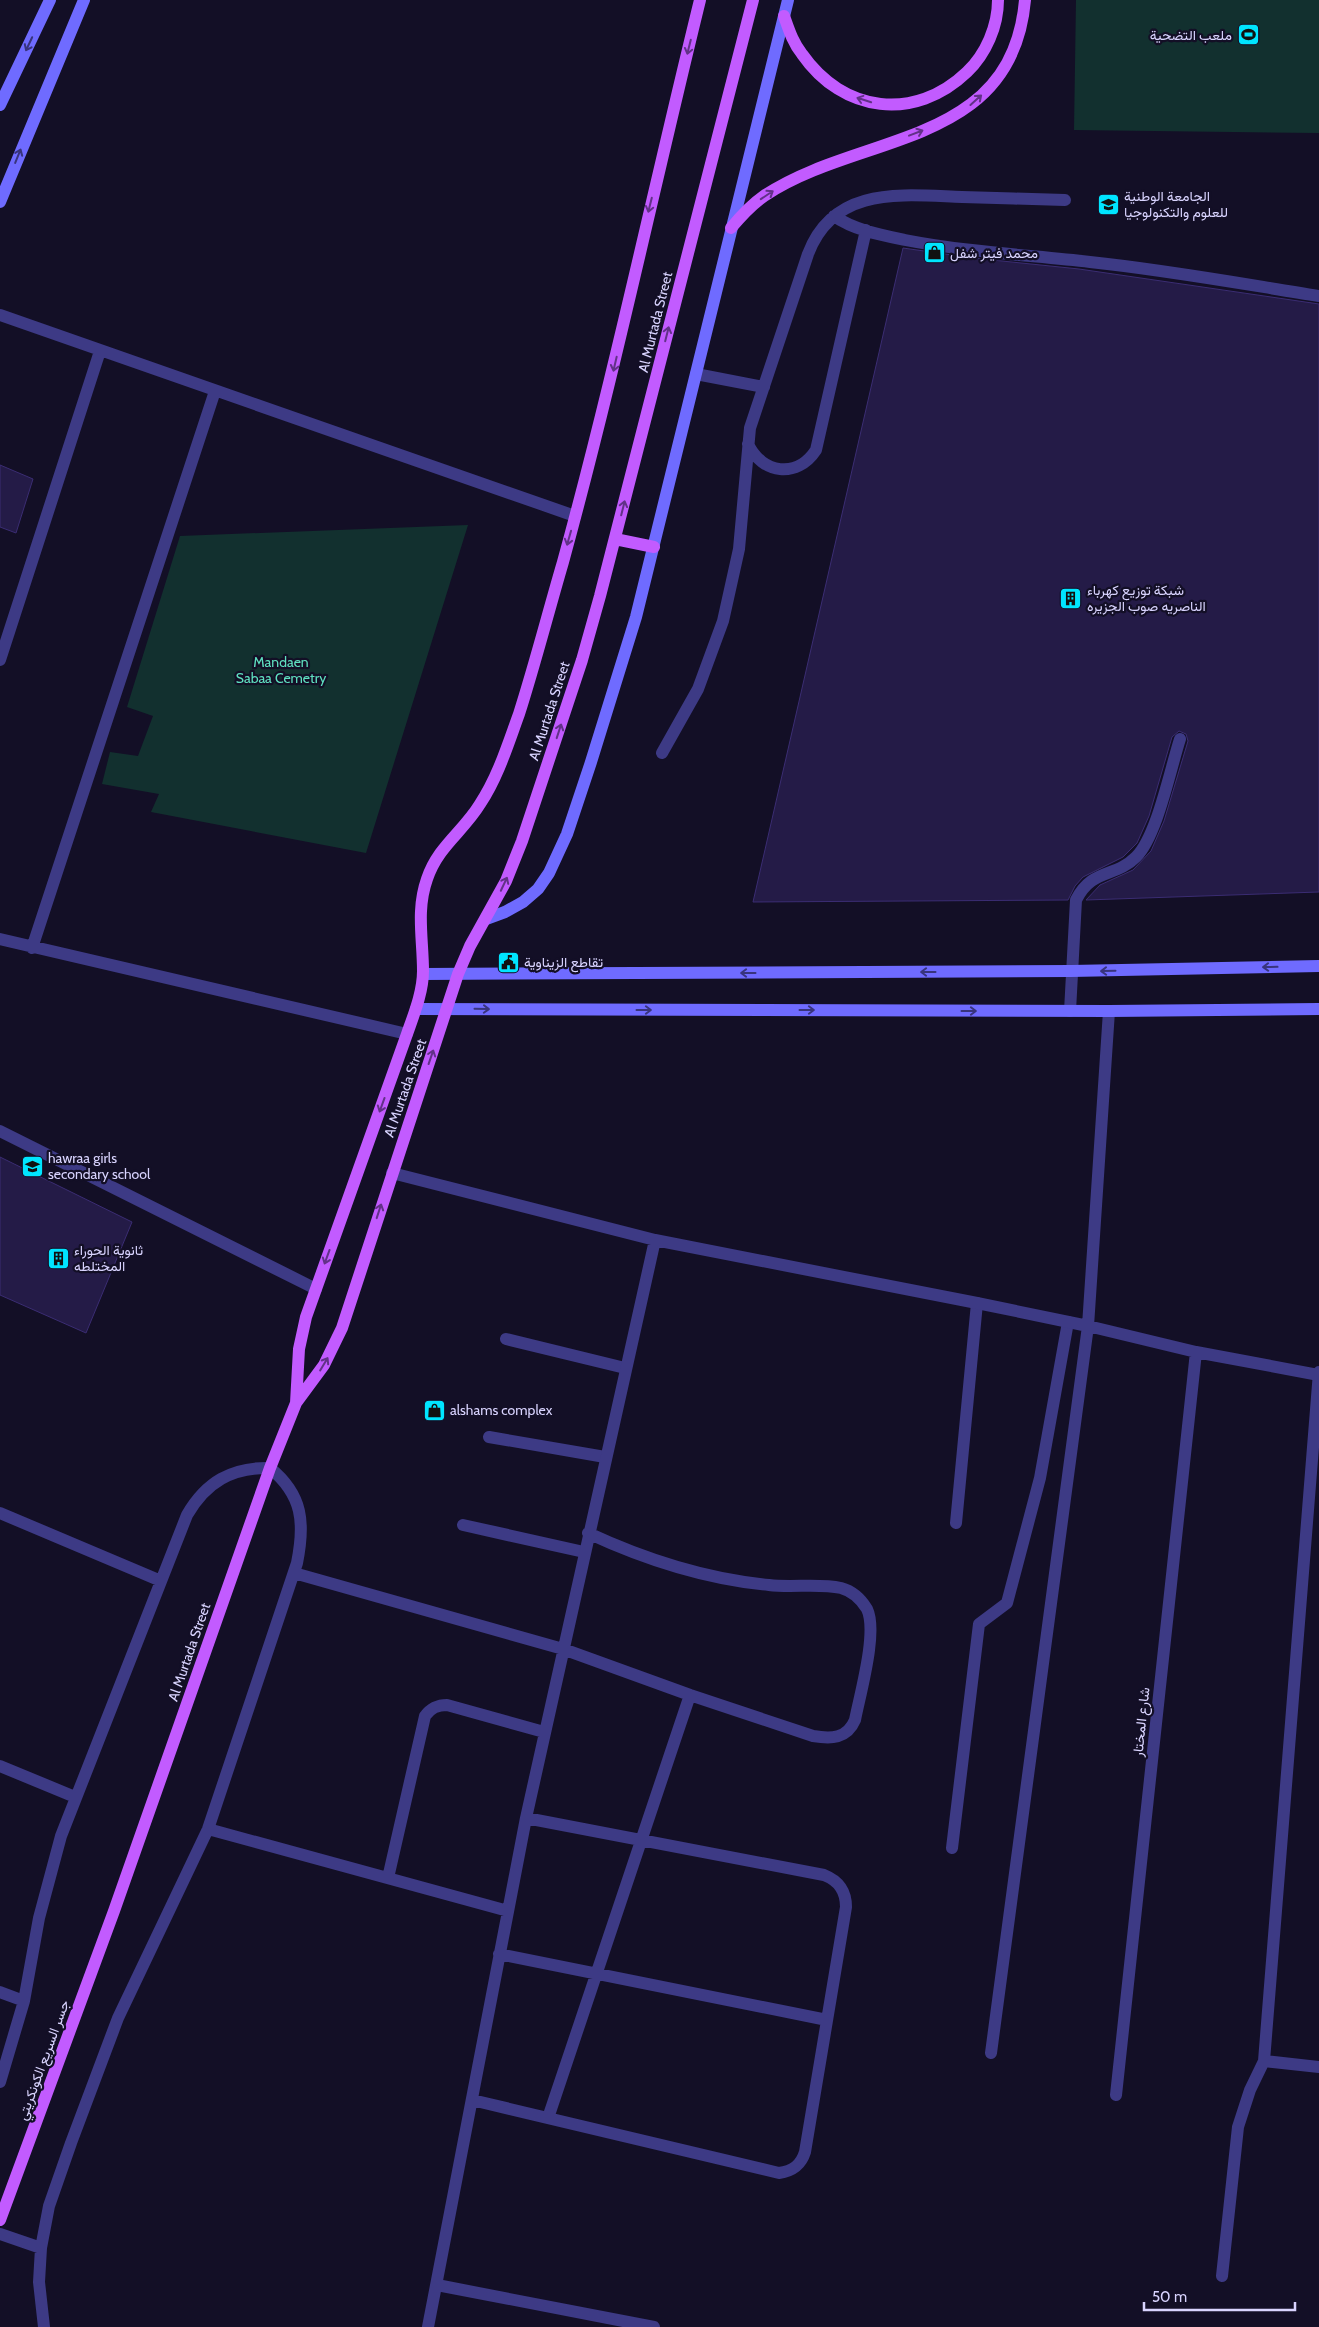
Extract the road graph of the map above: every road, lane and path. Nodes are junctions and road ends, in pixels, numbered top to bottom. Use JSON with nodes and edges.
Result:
{"nodes":[{"id":1,"x":50,"y":0,"type":"edge"},
{"id":2,"x":84,"y":0,"type":"edge"},
{"id":3,"x":700,"y":0,"type":"edge"},
{"id":4,"x":753,"y":0,"type":"edge"},
{"id":5,"x":788,"y":0,"type":"edge"},
{"id":6,"x":998,"y":0,"type":"edge"},
{"id":7,"x":1025,"y":0,"type":"edge"},
{"id":8,"x":784,"y":16,"type":"junction"},
{"id":9,"x":0,"y":105,"type":"edge"},
{"id":10,"x":1065,"y":200,"type":"dead end"},
{"id":11,"x":0,"y":202,"type":"edge"},
{"id":12,"x":834,"y":216,"type":"junction"},
{"id":13,"x":731,"y":228,"type":"junction"},
{"id":14,"x":866,"y":230,"type":"junction"},
{"id":15,"x":1319,"y":296,"type":"edge"},
{"id":16,"x":0,"y":315,"type":"edge"},
{"id":17,"x":100,"y":351,"type":"junction"},
{"id":18,"x":696,"y":374,"type":"junction"},
{"id":19,"x":764,"y":387,"type":"junction"},
{"id":20,"x":215,"y":391,"type":"junction"},
{"id":21,"x":748,"y":444,"type":"junction"},
{"id":22,"x":575,"y":516,"type":"junction"},
{"id":23,"x":615,"y":539,"type":"junction"},
{"id":24,"x":654,"y":547,"type":"junction"},
{"id":25,"x":0,"y":660,"type":"edge"},
{"id":26,"x":1180,"y":739,"type":"dead end"},
{"id":27,"x":662,"y":753,"type":"dead end"},
{"id":28,"x":486,"y":919,"type":"junction"},
{"id":29,"x":0,"y":939,"type":"edge"},
{"id":30,"x":32,"y":948,"type":"junction"},
{"id":31,"x":1319,"y":966,"type":"edge"},
{"id":32,"x":1071,"y":972,"type":"junction"},
{"id":33,"x":423,"y":974,"type":"junction"},
{"id":34,"x":458,"y":974,"type":"junction"},
{"id":35,"x":416,"y":1009,"type":"junction"},
{"id":36,"x":447,"y":1009,"type":"junction"},
{"id":37,"x":1319,"y":1009,"type":"edge"},
{"id":38,"x":1070,"y":1011,"type":"junction"},
{"id":39,"x":1109,"y":1012,"type":"junction"},
{"id":40,"x":408,"y":1034,"type":"junction"},
{"id":41,"x":0,"y":1132,"type":"edge"},
{"id":42,"x":392,"y":1173,"type":"junction"},
{"id":43,"x":655,"y":1240,"type":"junction"},
{"id":44,"x":316,"y":1289,"type":"junction"},
{"id":45,"x":977,"y":1303,"type":"junction"},
{"id":46,"x":1068,"y":1322,"type":"junction"},
{"id":47,"x":1088,"y":1326,"type":"junction"},
{"id":48,"x":506,"y":1339,"type":"dead end"},
{"id":49,"x":1196,"y":1352,"type":"junction"},
{"id":50,"x":625,"y":1368,"type":"junction"},
{"id":51,"x":1319,"y":1374,"type":"edge"},
{"id":52,"x":296,"y":1403,"type":"junction"},
{"id":53,"x":489,"y":1437,"type":"dead end"},
{"id":54,"x":605,"y":1457,"type":"junction"},
{"id":55,"x":270,"y":1468,"type":"junction"},
{"id":56,"x":0,"y":1513,"type":"edge"},
{"id":57,"x":956,"y":1524,"type":"dead end"},
{"id":58,"x":463,"y":1525,"type":"dead end"},
{"id":59,"x":588,"y":1533,"type":"junction"},
{"id":60,"x":584,"y":1552,"type":"junction"},
{"id":61,"x":294,"y":1573,"type":"junction"},
{"id":62,"x":161,"y":1581,"type":"junction"},
{"id":63,"x":563,"y":1649,"type":"junction"},
{"id":64,"x":690,"y":1695,"type":"junction"},
{"id":65,"x":544,"y":1732,"type":"junction"},
{"id":66,"x":0,"y":1766,"type":"edge"},
{"id":67,"x":76,"y":1797,"type":"junction"},
{"id":68,"x":526,"y":1818,"type":"junction"},
{"id":69,"x":208,"y":1828,"type":"junction"},
{"id":70,"x":642,"y":1842,"type":"junction"},
{"id":71,"x":952,"y":1848,"type":"dead end"},
{"id":72,"x":388,"y":1878,"type":"junction"},
{"id":73,"x":114,"y":1911,"type":"joint"},
{"id":74,"x":508,"y":1911,"type":"junction"},
{"id":75,"x":499,"y":1954,"type":"junction"},
{"id":76,"x":597,"y":1974,"type":"junction"},
{"id":77,"x":0,"y":1992,"type":"edge"},
{"id":78,"x":24,"y":2001,"type":"junction"},
{"id":79,"x":827,"y":2020,"type":"junction"},
{"id":80,"x":991,"y":2053,"type":"dead end"},
{"id":81,"x":1264,"y":2061,"type":"junction"},
{"id":82,"x":1319,"y":2067,"type":"edge"},
{"id":83,"x":0,"y":2082,"type":"edge"},
{"id":84,"x":1116,"y":2095,"type":"dead end"},
{"id":85,"x":472,"y":2100,"type":"junction"},
{"id":86,"x":548,"y":2118,"type":"junction"},
{"id":87,"x":0,"y":2220,"type":"edge"},
{"id":88,"x":0,"y":2234,"type":"edge"},
{"id":89,"x":40,"y":2248,"type":"junction"},
{"id":90,"x":1222,"y":2276,"type":"dead end"},
{"id":91,"x":436,"y":2285,"type":"junction"},
{"id":92,"x":44,"y":2327,"type":"edge"},
{"id":93,"x":428,"y":2327,"type":"edge"},
{"id":94,"x":654,"y":2327,"type":"edge"}],
"edges":[{"from":1,"to":9,"type":"street","one_way":true},
{"from":11,"to":2,"type":"street","one_way":true},
{"from":3,"to":22,"type":"main road","name":"Al Murtada Street","one_way":true},
{"from":23,"to":4,"type":"main road","name":"Al Murtada Street","one_way":true},
{"from":5,"to":8,"type":"street"},
{"from":6,"to":8,"type":"main road","one_way":true},
{"from":13,"to":7,"type":"main road","one_way":true},
{"from":8,"to":13,"type":"street"},
{"from":10,"to":12,"type":"street"},
{"from":12,"to":14,"type":"street"},
{"from":12,"to":19,"type":"street"},
{"from":13,"to":18,"type":"street"},
{"from":14,"to":15,"type":"street"},
{"from":14,"to":21,"type":"street"},
{"from":16,"to":17,"type":"street"},
{"from":17,"to":20,"type":"street"},
{"from":17,"to":25,"type":"street"},
{"from":18,"to":19,"type":"street"},
{"from":18,"to":24,"type":"street"},
{"from":19,"to":21,"type":"street"},
{"from":20,"to":22,"type":"street"},
{"from":20,"to":30,"type":"street"},
{"from":21,"to":27,"type":"street"},
{"from":22,"to":33,"type":"main road","name":"Al Murtada Street","one_way":true},
{"from":23,"to":24,"type":"main road"},
{"from":28,"to":23,"type":"main road","name":"Al Murtada Street","one_way":true},
{"from":24,"to":28,"type":"street"},
{"from":26,"to":32,"type":"street"},
{"from":28,"to":34,"type":"main road","name":"Al Murtada Street"},
{"from":29,"to":30,"type":"street"},
{"from":30,"to":40,"type":"street"},
{"from":31,"to":32,"type":"street","one_way":true},
{"from":32,"to":34,"type":"street","one_way":true},
{"from":32,"to":38,"type":"street"},
{"from":33,"to":34,"type":"street"},
{"from":33,"to":35,"type":"main road","name":"Al Murtada Street"},
{"from":34,"to":36,"type":"main road","name":"Al Murtada Street"},
{"from":35,"to":36,"type":"street"},
{"from":35,"to":40,"type":"main road","name":"Al Murtada Street"},
{"from":36,"to":38,"type":"street","one_way":true},
{"from":42,"to":36,"type":"main road","name":"Al Murtada Street","one_way":true},
{"from":37,"to":39,"type":"street"},
{"from":38,"to":39,"type":"street"},
{"from":39,"to":47,"type":"street"},
{"from":40,"to":44,"type":"main road","name":"Al Murtada Street","one_way":true},
{"from":41,"to":44,"type":"street"},
{"from":42,"to":43,"type":"street"},
{"from":52,"to":42,"type":"main road","name":"Al Murtada Street","one_way":true},
{"from":43,"to":45,"type":"street"},
{"from":43,"to":50,"type":"street"},
{"from":44,"to":52,"type":"main road","name":"Al Murtada Street"},
{"from":45,"to":46,"type":"street"},
{"from":45,"to":57,"type":"street"},
{"from":46,"to":47,"type":"street"},
{"from":46,"to":71,"type":"street"},
{"from":47,"to":49,"type":"street"},
{"from":47,"to":80,"type":"street"},
{"from":48,"to":50,"type":"street"},
{"from":49,"to":51,"type":"street"},
{"from":49,"to":84,"type":"street","name":"شارع المختار"},
{"from":50,"to":54,"type":"street"},
{"from":51,"to":81,"type":"street"},
{"from":52,"to":55,"type":"main road","name":"Al Murtada Street"},
{"from":53,"to":54,"type":"street"},
{"from":54,"to":59,"type":"street"},
{"from":55,"to":61,"type":"street"},
{"from":55,"to":62,"type":"street"},
{"from":55,"to":73,"type":"main road","name":"Al Murtada Street"},
{"from":56,"to":62,"type":"street"},
{"from":58,"to":60,"type":"street"},
{"from":59,"to":60,"type":"street"},
{"from":59,"to":64,"type":"street"},
{"from":60,"to":63,"type":"street"},
{"from":61,"to":63,"type":"street"},
{"from":61,"to":69,"type":"street"},
{"from":62,"to":67,"type":"street"},
{"from":63,"to":64,"type":"street"},
{"from":63,"to":65,"type":"street"},
{"from":64,"to":70,"type":"street"},
{"from":65,"to":68,"type":"street"},
{"from":65,"to":72,"type":"street"},
{"from":66,"to":67,"type":"street"},
{"from":67,"to":78,"type":"street"},
{"from":68,"to":70,"type":"street"},
{"from":68,"to":74,"type":"street"},
{"from":69,"to":72,"type":"street"},
{"from":69,"to":89,"type":"street"},
{"from":70,"to":76,"type":"street"},
{"from":70,"to":79,"type":"street"},
{"from":72,"to":74,"type":"street"},
{"from":73,"to":87,"type":"main road","name":"جسر السريع الكونكريتي"},
{"from":74,"to":75,"type":"street"},
{"from":75,"to":76,"type":"street"},
{"from":75,"to":85,"type":"street"},
{"from":76,"to":79,"type":"street"},
{"from":76,"to":86,"type":"street"},
{"from":77,"to":78,"type":"street"},
{"from":78,"to":83,"type":"street"},
{"from":79,"to":86,"type":"street"},
{"from":81,"to":82,"type":"street"},
{"from":81,"to":90,"type":"street"},
{"from":85,"to":86,"type":"street"},
{"from":85,"to":91,"type":"street"},
{"from":88,"to":89,"type":"street"},
{"from":89,"to":92,"type":"street"},
{"from":91,"to":93,"type":"street"},
{"from":91,"to":94,"type":"street"}]}
